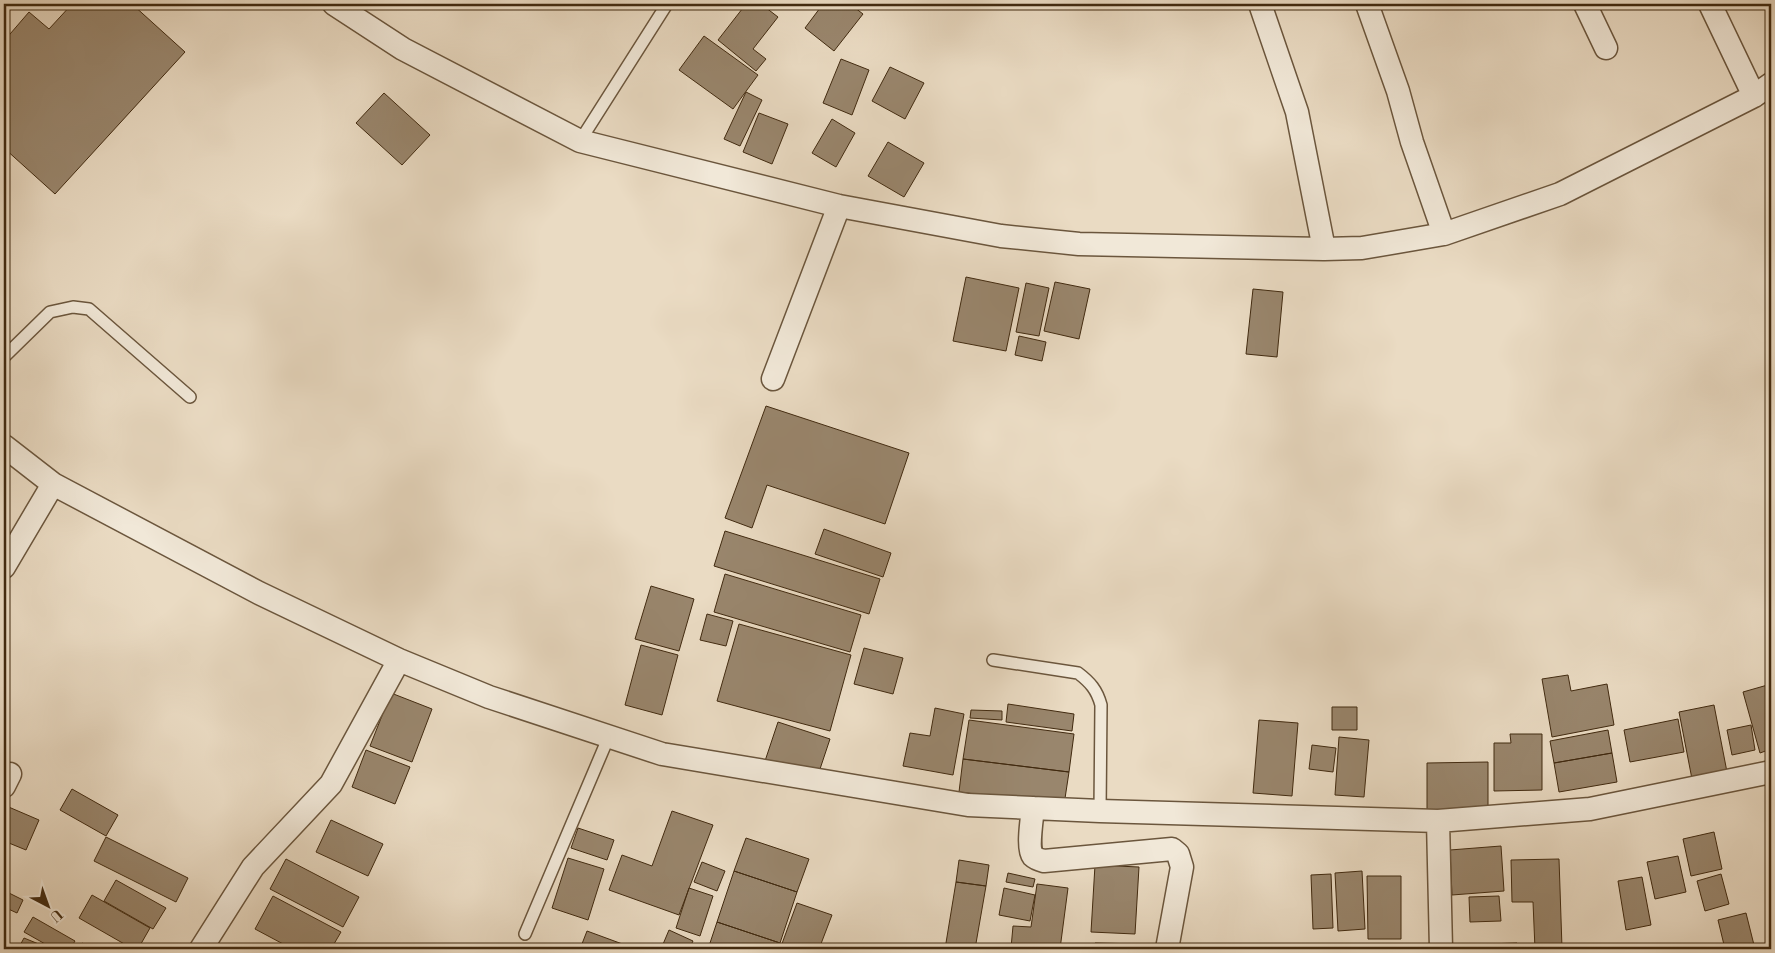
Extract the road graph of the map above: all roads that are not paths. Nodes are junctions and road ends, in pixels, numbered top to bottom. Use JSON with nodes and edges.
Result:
{"nodes":[{"id":1,"x":334,"y":4,"type":"edge"},
{"id":2,"x":667,"y":4,"type":"edge"},
{"id":3,"x":1260,"y":4,"type":"edge"},
{"id":4,"x":1585,"y":4,"type":"edge"},
{"id":5,"x":1710,"y":4,"type":"edge"},
{"id":6,"x":1370,"y":5,"type":"edge"},
{"id":7,"x":1606,"y":48,"type":"dead end"},
{"id":8,"x":1762,"y":90,"type":"edge"},
{"id":9,"x":580,"y":141,"type":"junction"},
{"id":10,"x":839,"y":206,"type":"junction"},
{"id":11,"x":1444,"y":234,"type":"junction"},
{"id":12,"x":1324,"y":249,"type":"junction"},
{"id":13,"x":4,"y":357,"type":"edge"},
{"id":14,"x":773,"y":379,"type":"dead end"},
{"id":15,"x":190,"y":398,"type":"dead end"},
{"id":16,"x":4,"y":446,"type":"edge"},
{"id":17,"x":53,"y":484,"type":"junction"},
{"id":18,"x":4,"y":566,"type":"edge"},
{"id":19,"x":399,"y":660,"type":"junction"},
{"id":20,"x":993,"y":660,"type":"dead end"},
{"id":21,"x":609,"y":736,"type":"junction"},
{"id":22,"x":1771,"y":772,"type":"edge"},
{"id":23,"x":1033,"y":808,"type":"junction"},
{"id":24,"x":1100,"y":811,"type":"junction"},
{"id":25,"x":1438,"y":821,"type":"junction"},
{"id":26,"x":525,"y":934,"type":"dead end"},
{"id":27,"x":202,"y":949,"type":"edge"},
{"id":28,"x":1167,"y":949,"type":"edge"},
{"id":29,"x":1441,"y":949,"type":"edge"}],
"edges":[{"from":1,"to":9,"type":"street"},
{"from":2,"to":9,"type":"lane"},
{"from":3,"to":12,"type":"street"},
{"from":4,"to":7,"type":"street"},
{"from":5,"to":8,"type":"street"},
{"from":6,"to":11,"type":"street"},
{"from":8,"to":11,"type":"street"},
{"from":9,"to":10,"type":"street"},
{"from":10,"to":12,"type":"street"},
{"from":10,"to":14,"type":"street"},
{"from":11,"to":12,"type":"street"},
{"from":13,"to":15,"type":"lane"},
{"from":16,"to":17,"type":"street"},
{"from":17,"to":18,"type":"street"},
{"from":17,"to":19,"type":"street"},
{"from":19,"to":21,"type":"street"},
{"from":19,"to":27,"type":"street"},
{"from":20,"to":24,"type":"lane"},
{"from":21,"to":23,"type":"street"},
{"from":21,"to":26,"type":"lane"},
{"from":22,"to":25,"type":"street"},
{"from":23,"to":24,"type":"street"},
{"from":23,"to":28,"type":"street"},
{"from":24,"to":25,"type":"street"},
{"from":25,"to":29,"type":"street"}]}
